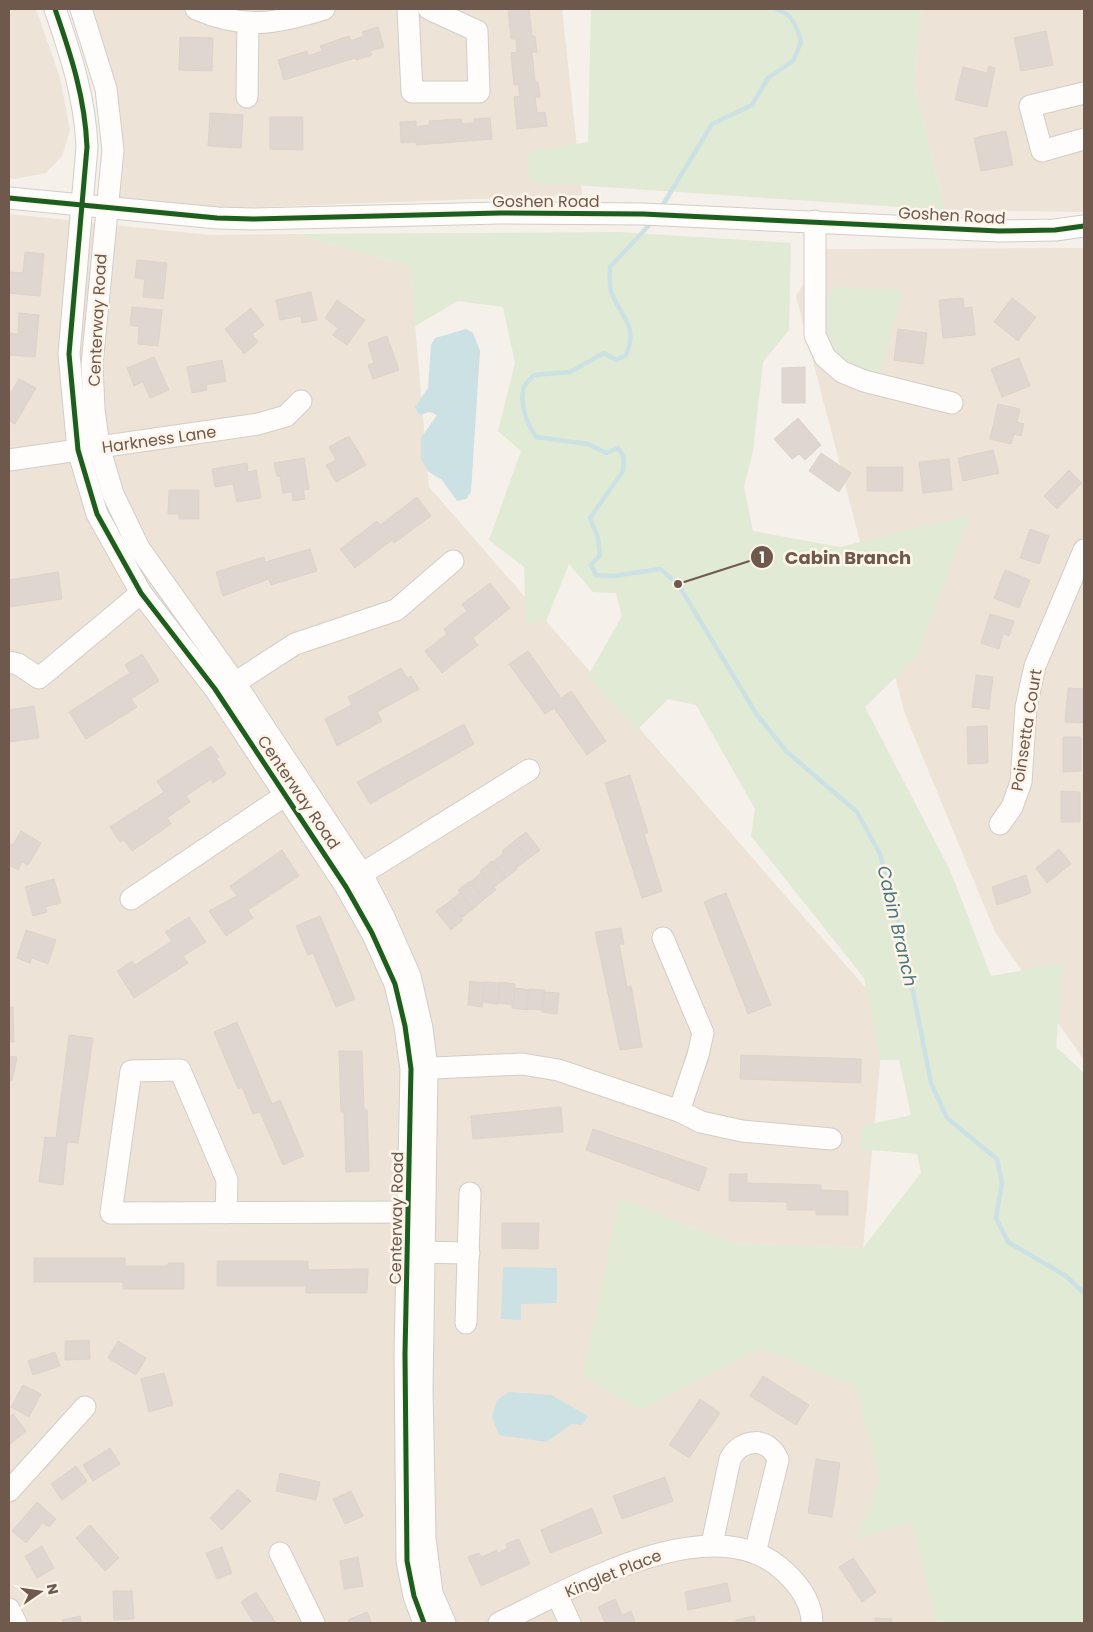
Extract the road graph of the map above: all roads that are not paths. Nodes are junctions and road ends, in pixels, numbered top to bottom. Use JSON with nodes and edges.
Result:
{"nodes":[{"id":1,"x":55,"y":9,"type":"edge"},
{"id":2,"x":81,"y":9,"type":"edge"},
{"id":3,"x":196,"y":9,"type":"edge"},
{"id":4,"x":324,"y":9,"type":"edge"},
{"id":5,"x":408,"y":9,"type":"edge"},
{"id":6,"x":429,"y":9,"type":"edge"},
{"id":7,"x":248,"y":24,"type":"junction"},
{"id":8,"x":1084,"y":93,"type":"edge"},
{"id":9,"x":247,"y":97,"type":"dead end"},
{"id":10,"x":1084,"y":139,"type":"edge"},
{"id":11,"x":9,"y":198,"type":"edge"},
{"id":12,"x":80,"y":204,"type":"junction"},
{"id":13,"x":106,"y":206,"type":"junction"},
{"id":14,"x":815,"y":221,"type":"junction"},
{"id":15,"x":1084,"y":226,"type":"edge"},
{"id":16,"x":301,"y":400,"type":"dead end"},
{"id":17,"x":952,"y":403,"type":"dead end"},
{"id":18,"x":99,"y":447,"type":"junction"},
{"id":19,"x":78,"y":450,"type":"junction"},
{"id":20,"x":9,"y":460,"type":"edge"},
{"id":21,"x":1084,"y":550,"type":"edge"},
{"id":22,"x":454,"y":561,"type":"dead end"},
{"id":23,"x":141,"y":593,"type":"junction"},
{"id":24,"x":9,"y":662,"type":"edge"},
{"id":25,"x":227,"y":689,"type":"junction"},
{"id":26,"x":529,"y":770,"type":"dead end"},
{"id":27,"x":287,"y":794,"type":"junction"},
{"id":28,"x":1000,"y":824,"type":"dead end"},
{"id":29,"x":354,"y":879,"type":"junction"},
{"id":30,"x":131,"y":899,"type":"dead end"},
{"id":31,"x":663,"y":938,"type":"dead end"},
{"id":32,"x":419,"y":1069,"type":"junction"},
{"id":33,"x":679,"y":1111,"type":"junction"},
{"id":34,"x":831,"y":1139,"type":"dead end"},
{"id":35,"x":470,"y":1193,"type":"dead end"},
{"id":36,"x":418,"y":1212,"type":"junction"},
{"id":37,"x":226,"y":1213,"type":"junction"},
{"id":38,"x":417,"y":1251,"type":"junction"},
{"id":39,"x":468,"y":1253,"type":"junction"},
{"id":40,"x":466,"y":1323,"type":"dead end"},
{"id":41,"x":85,"y":1407,"type":"dead end"},
{"id":42,"x":9,"y":1491,"type":"edge"},
{"id":43,"x":712,"y":1544,"type":"junction"},
{"id":44,"x":280,"y":1553,"type":"dead end"},
{"id":45,"x":756,"y":1553,"type":"junction"},
{"id":46,"x":557,"y":1596,"type":"junction"},
{"id":47,"x":9,"y":1609,"type":"edge"},
{"id":48,"x":16,"y":1623,"type":"edge"},
{"id":49,"x":314,"y":1623,"type":"edge"},
{"id":50,"x":424,"y":1623,"type":"edge"},
{"id":51,"x":445,"y":1623,"type":"edge"},
{"id":52,"x":500,"y":1623,"type":"edge"},
{"id":53,"x":570,"y":1623,"type":"edge"},
{"id":54,"x":812,"y":1623,"type":"edge"}],
"edges":[{"from":1,"to":12,"type":"street","name":"Centerway Road"},
{"from":2,"to":13,"type":"street","name":"Centerway Road"},
{"from":3,"to":7,"type":"street"},
{"from":4,"to":7,"type":"street"},
{"from":5,"to":6,"type":"street"},
{"from":7,"to":9,"type":"street"},
{"from":8,"to":10,"type":"street"},
{"from":11,"to":12,"type":"street","name":"Goshen Road"},
{"from":12,"to":13,"type":"street","name":"Goshen Road"},
{"from":12,"to":19,"type":"street","name":"Centerway Road"},
{"from":13,"to":14,"type":"street","name":"Goshen Road"},
{"from":13,"to":18,"type":"street","name":"Centerway Road"},
{"from":14,"to":15,"type":"street","name":"Goshen Road"},
{"from":14,"to":17,"type":"street"},
{"from":16,"to":18,"type":"street","name":"Harkness Lane"},
{"from":18,"to":19,"type":"street","name":"Harkness Lane"},
{"from":18,"to":25,"type":"street","name":"Centerway Road"},
{"from":19,"to":20,"type":"street","name":"Harkness Lane"},
{"from":19,"to":23,"type":"street","name":"Centerway Road"},
{"from":21,"to":28,"type":"street","name":"Poinsetta Court"},
{"from":22,"to":25,"type":"street"},
{"from":23,"to":24,"type":"street"},
{"from":23,"to":25,"type":"street","name":"Centerway Road"},
{"from":25,"to":27,"type":"street","name":"Centerway Road"},
{"from":25,"to":29,"type":"street","name":"Centerway Road"},
{"from":26,"to":29,"type":"street"},
{"from":27,"to":29,"type":"street","name":"Centerway Road"},
{"from":27,"to":30,"type":"street"},
{"from":29,"to":32,"type":"street","name":"Centerway Road"},
{"from":31,"to":33,"type":"street"},
{"from":32,"to":33,"type":"street"},
{"from":32,"to":36,"type":"street","name":"Centerway Road"},
{"from":33,"to":34,"type":"street"},
{"from":35,"to":39,"type":"street"},
{"from":36,"to":37,"type":"street"},
{"from":36,"to":38,"type":"street","name":"Centerway Road"},
{"from":37,"to":37,"type":"street"},
{"from":38,"to":39,"type":"street"},
{"from":38,"to":50,"type":"street","name":"Centerway Road"},
{"from":38,"to":51,"type":"street","name":"Centerway Road"},
{"from":39,"to":40,"type":"street"},
{"from":41,"to":42,"type":"street"},
{"from":43,"to":45,"type":"street","name":"Kinglet Place"},
{"from":43,"to":45,"type":"street"},
{"from":43,"to":46,"type":"street","name":"Kinglet Place"},
{"from":44,"to":49,"type":"street"},
{"from":45,"to":54,"type":"street","name":"Kinglet Place"},
{"from":46,"to":52,"type":"street","name":"Kinglet Place"},
{"from":46,"to":53,"type":"street"},
{"from":47,"to":48,"type":"street"}]}
